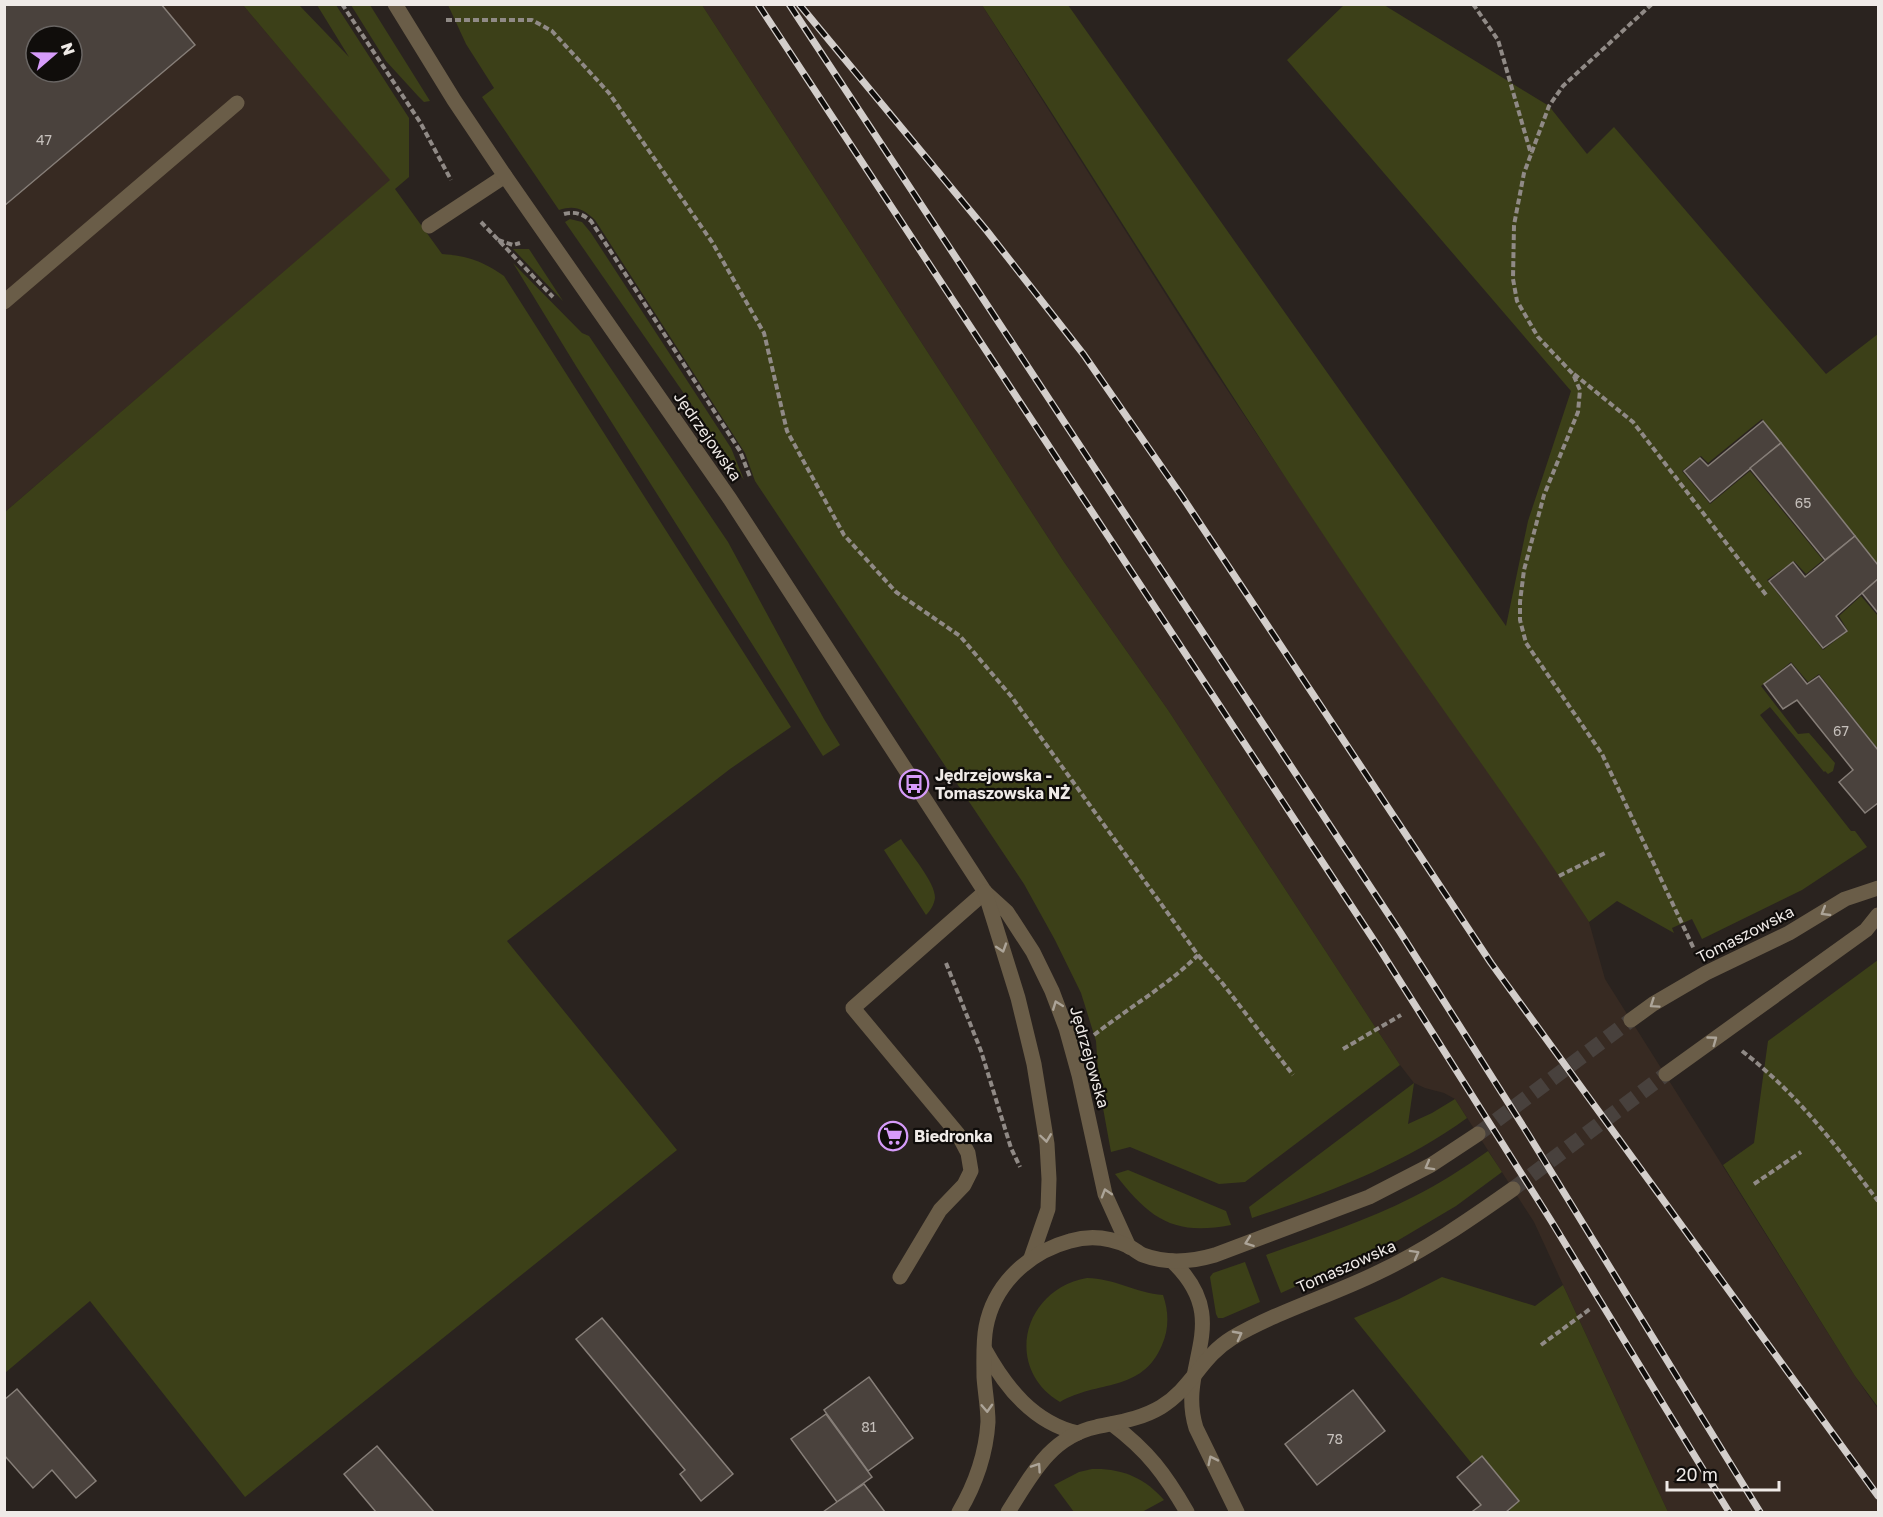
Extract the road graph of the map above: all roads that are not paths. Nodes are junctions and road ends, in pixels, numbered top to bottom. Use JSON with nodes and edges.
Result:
{"nodes":[{"id":1,"x":396,"y":4,"type":"edge"},
{"id":2,"x":237,"y":104,"type":"dead end"},
{"id":3,"x":505,"y":176,"type":"junction"},
{"id":4,"x":429,"y":226,"type":"dead end"},
{"id":5,"x":4,"y":302,"type":"edge"},
{"id":6,"x":1878,"y":888,"type":"edge"},
{"id":7,"x":985,"y":892,"type":"junction"},
{"id":8,"x":1878,"y":915,"type":"edge"},
{"id":9,"x":1631,"y":1020,"type":"tunnel mouth"},
{"id":10,"x":1666,"y":1074,"type":"tunnel mouth"},
{"id":11,"x":1478,"y":1134,"type":"tunnel mouth"},
{"id":12,"x":1513,"y":1189,"type":"tunnel mouth"},
{"id":13,"x":1129,"y":1247,"type":"junction"},
{"id":14,"x":1031,"y":1258,"type":"junction"},
{"id":15,"x":1172,"y":1261,"type":"junction"},
{"id":16,"x":900,"y":1277,"type":"dead end"},
{"id":17,"x":985,"y":1350,"type":"junction"},
{"id":18,"x":1196,"y":1374,"type":"junction"},
{"id":19,"x":1112,"y":1424,"type":"junction"},
{"id":20,"x":1078,"y":1433,"type":"junction"},
{"id":21,"x":959,"y":1512,"type":"edge"},
{"id":22,"x":1008,"y":1512,"type":"edge"},
{"id":23,"x":1187,"y":1512,"type":"edge"},
{"id":24,"x":1237,"y":1512,"type":"edge"}],
"edges":[{"from":1,"to":3,"type":"street","name":"Jędrzejowska"},
{"from":2,"to":5,"type":"street"},
{"from":3,"to":4,"type":"street"},
{"from":3,"to":7,"type":"street","name":"Jędrzejowska"},
{"from":6,"to":9,"type":"street","name":"Tomaszowska","one_way":true},
{"from":13,"to":7,"type":"street","name":"Jędrzejowska","one_way":true},
{"from":7,"to":14,"type":"street","name":"Jędrzejowska","one_way":true},
{"from":7,"to":16,"type":"street"},
{"from":10,"to":8,"type":"street","one_way":true},
{"from":11,"to":15,"type":"street","one_way":true},
{"from":18,"to":12,"type":"street","name":"Tomaszowska","one_way":true},
{"from":13,"to":14,"type":"street"},
{"from":13,"to":15,"type":"street"},
{"from":14,"to":17,"type":"street"},
{"from":15,"to":18,"type":"street"},
{"from":17,"to":20,"type":"street"},
{"from":17,"to":21,"type":"street","one_way":true},
{"from":18,"to":19,"type":"street"},
{"from":24,"to":18,"type":"street","one_way":true},
{"from":19,"to":20,"type":"street"},
{"from":19,"to":23,"type":"street"},
{"from":22,"to":20,"type":"street","one_way":true}]}
